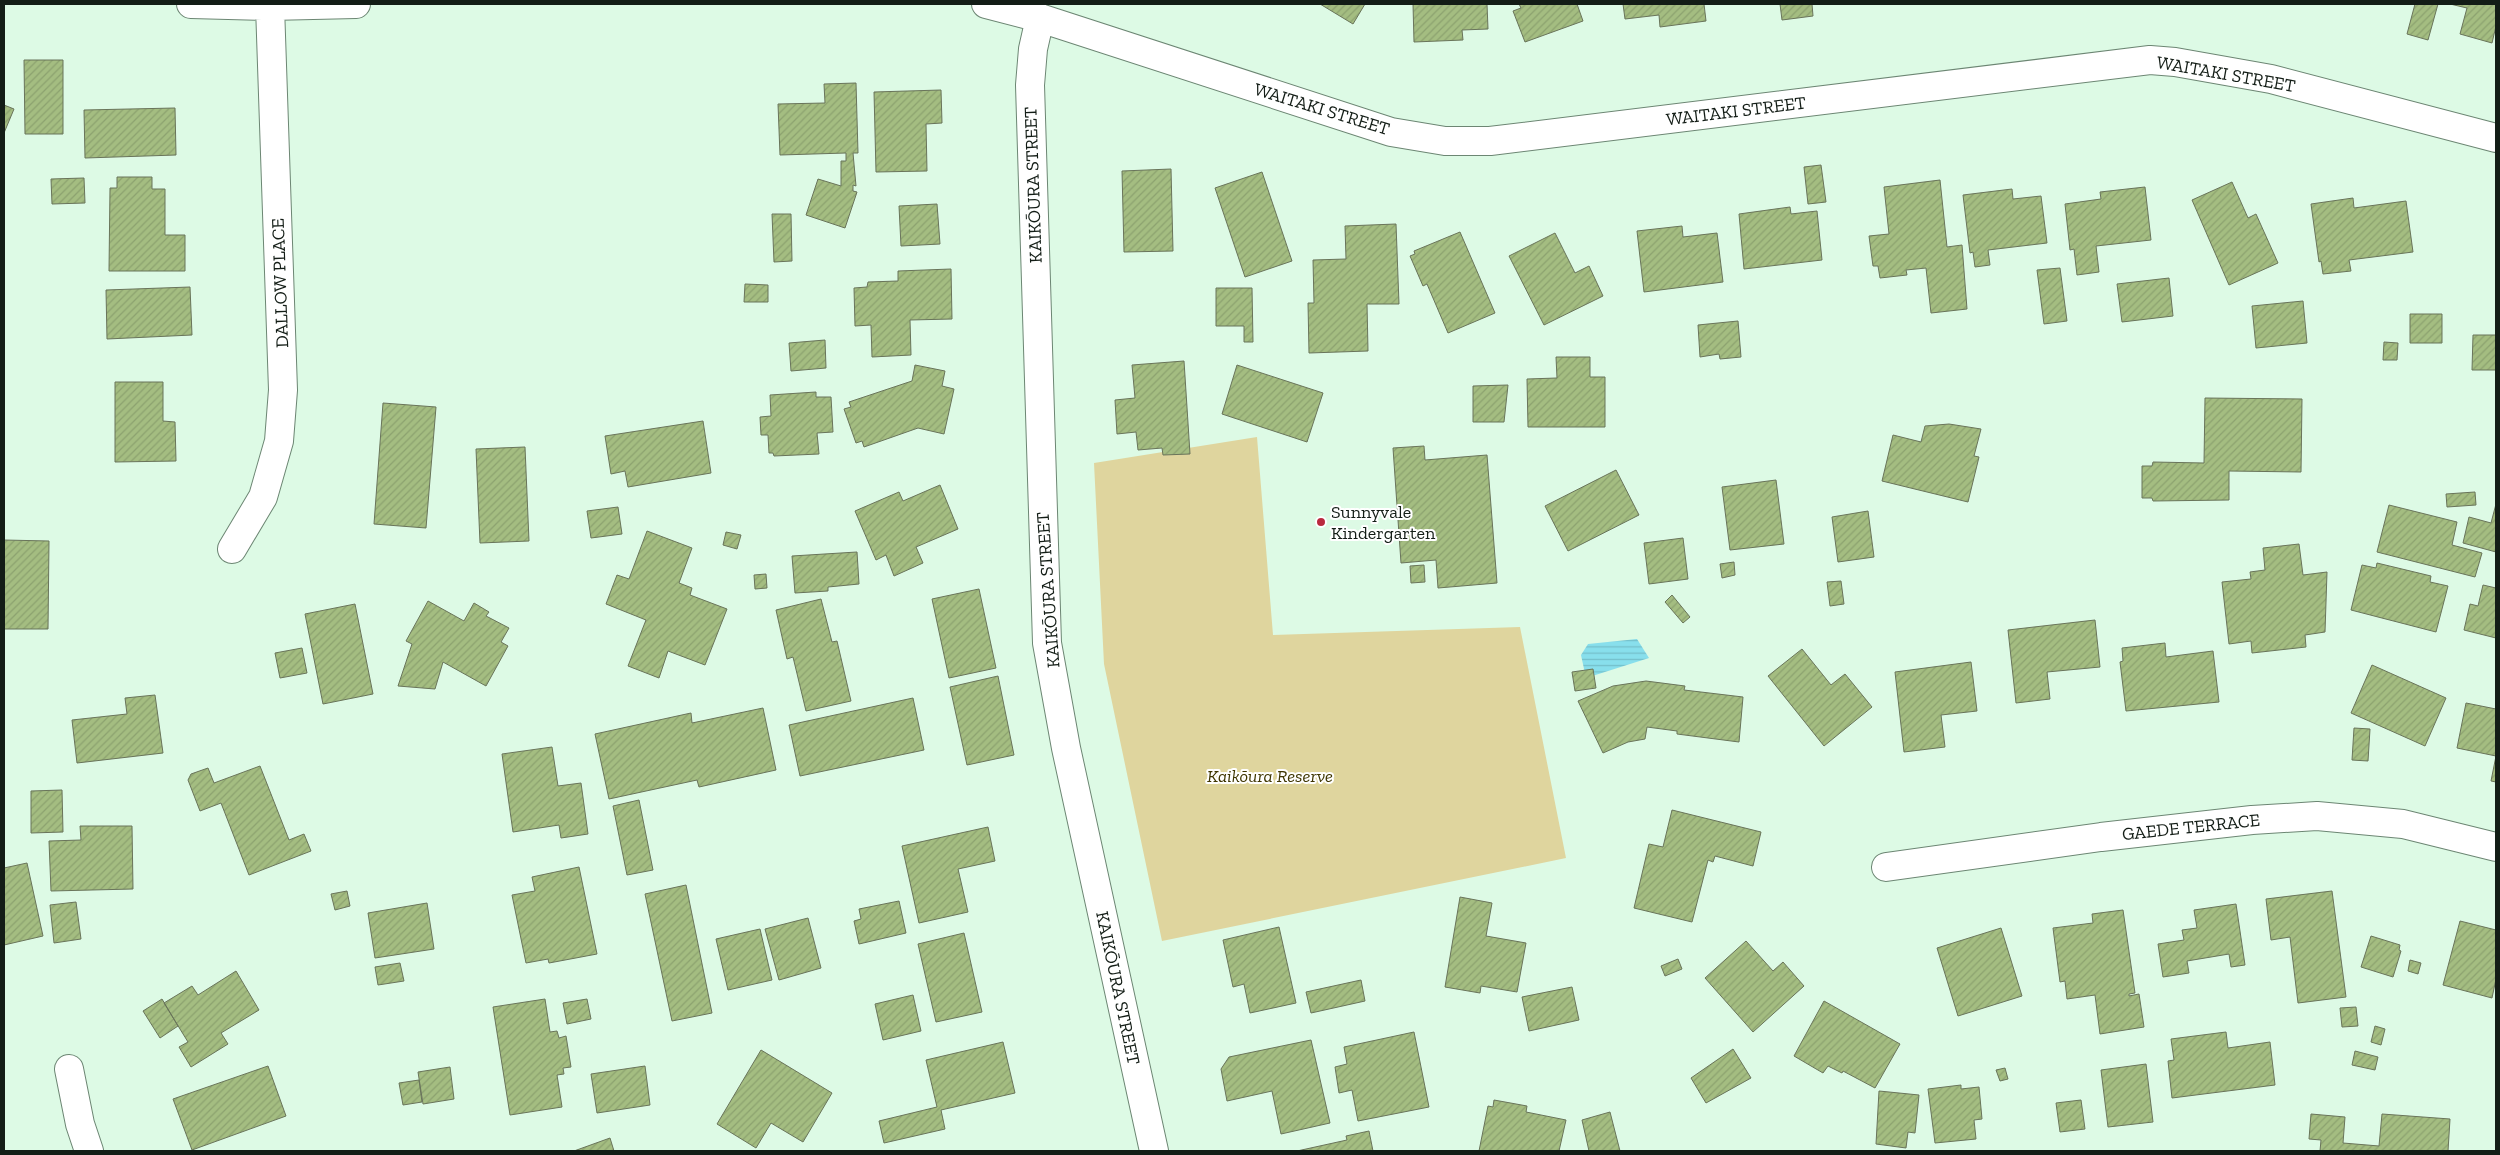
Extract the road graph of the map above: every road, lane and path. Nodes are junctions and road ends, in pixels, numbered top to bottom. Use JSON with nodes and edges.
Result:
{"nodes":[{"id":1,"x":191,"y":4,"type":"edge"},
{"id":2,"x":356,"y":4,"type":"edge"},
{"id":3,"x":986,"y":4,"type":"edge"},
{"id":4,"x":270,"y":6,"type":"junction"},
{"id":5,"x":1040,"y":18,"type":"junction"},
{"id":6,"x":2496,"y":138,"type":"edge"},
{"id":7,"x":232,"y":549,"type":"dead end"},
{"id":8,"x":2496,"y":847,"type":"edge"},
{"id":9,"x":1886,"y":867,"type":"dead end"},
{"id":10,"x":69,"y":1069,"type":"dead end"},
{"id":11,"x":89,"y":1151,"type":"edge"},
{"id":12,"x":1154,"y":1151,"type":"edge"}],
"edges":[{"from":1,"to":4,"type":"street"},
{"from":2,"to":4,"type":"street"},
{"from":3,"to":5,"type":"street","name":"WAITAKI STREET"},
{"from":4,"to":7,"type":"street","name":"DALLOW PLACE"},
{"from":5,"to":6,"type":"street","name":"WAITAKI STREET"},
{"from":5,"to":12,"type":"street","name":"KAIKŌURA STREET"},
{"from":8,"to":9,"type":"street","name":"GAEDE TERRACE"},
{"from":10,"to":11,"type":"street"}]}
